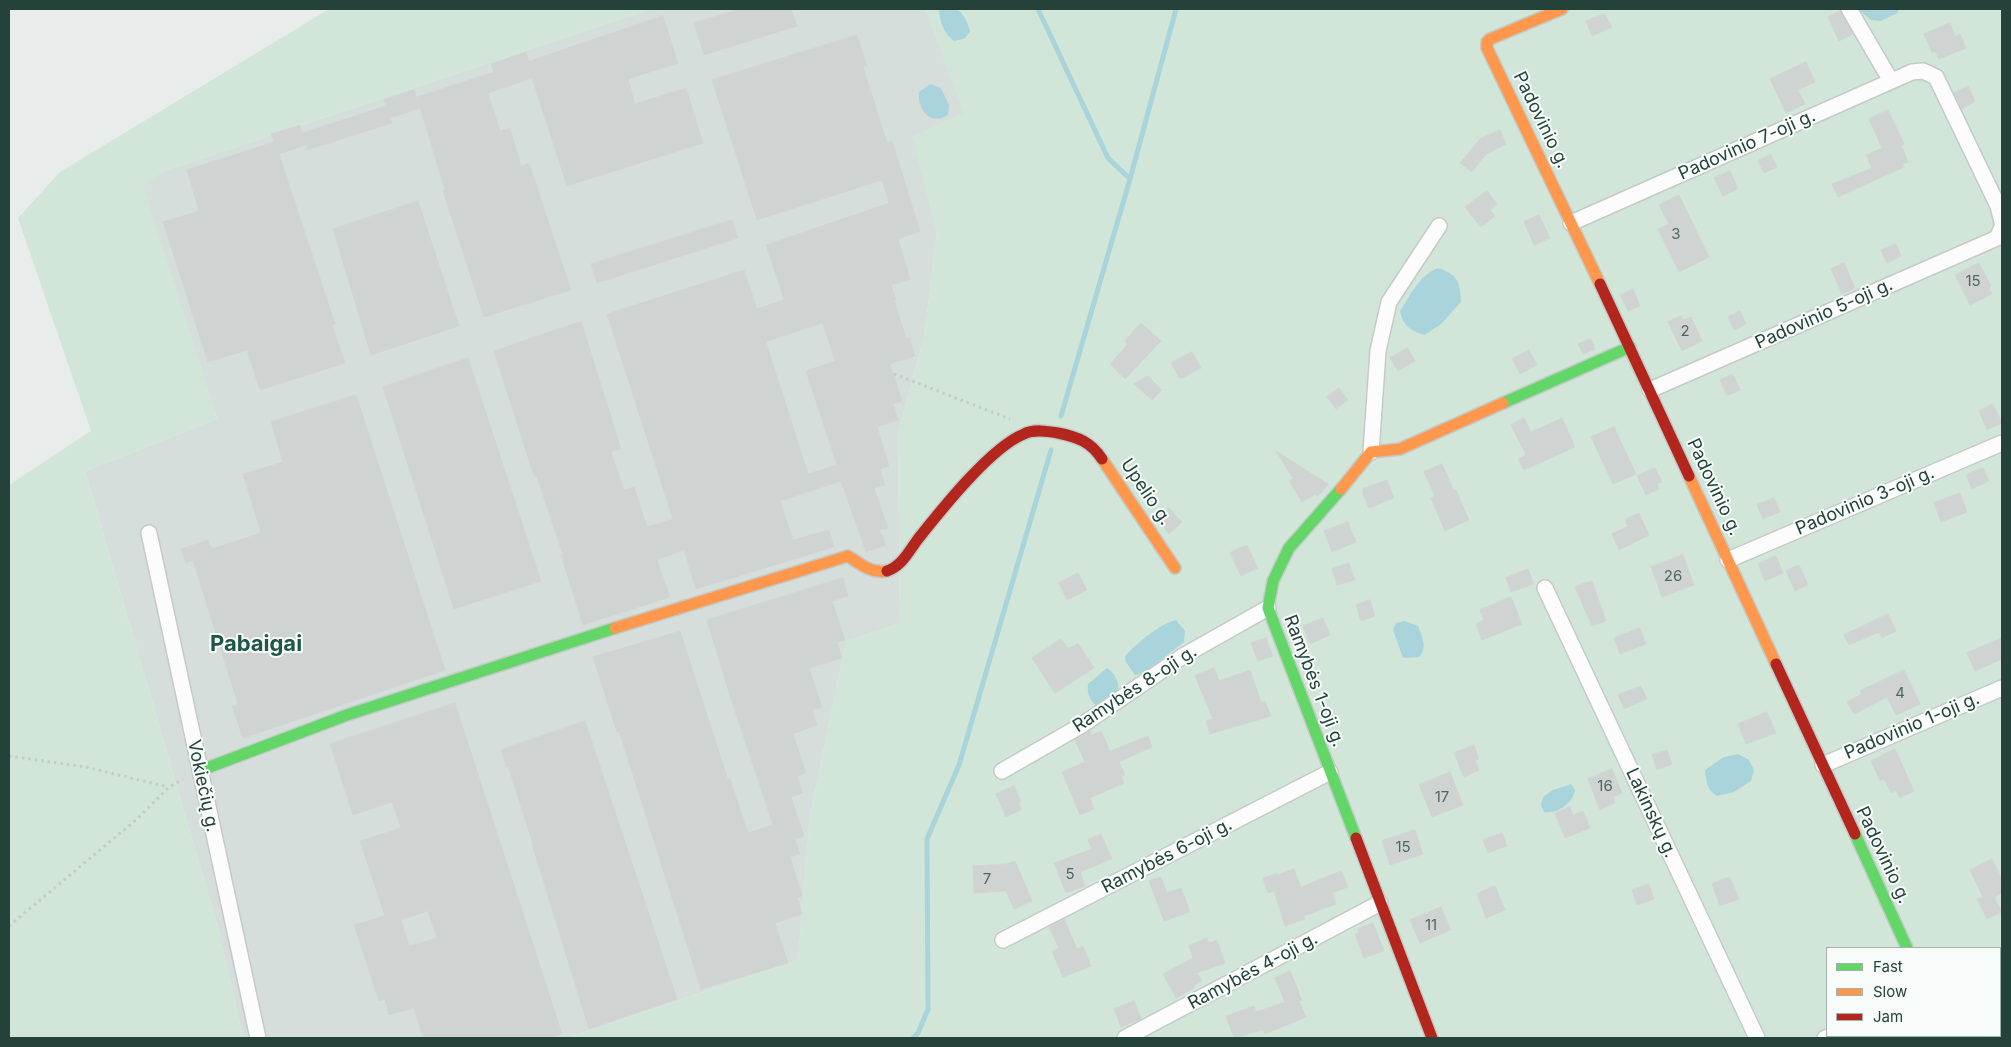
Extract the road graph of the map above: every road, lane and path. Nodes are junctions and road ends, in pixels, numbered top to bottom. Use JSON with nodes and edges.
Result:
{"nodes":[{"id":1,"x":1562,"y":9,"type":"edge"},
{"id":2,"x":1849,"y":9,"type":"edge"},
{"id":3,"x":1891,"y":81,"type":"junction"},
{"id":4,"x":2002,"y":222,"type":"edge"},
{"id":5,"x":1571,"y":224,"type":"junction"},
{"id":6,"x":1439,"y":226,"type":"dead end"},
{"id":7,"x":2000,"y":233,"type":"edge"},
{"id":8,"x":1630,"y":347,"type":"junction"},
{"id":9,"x":894,"y":374,"type":"dead end"},
{"id":10,"x":1650,"y":390,"type":"junction"},
{"id":11,"x":1024,"y":433,"type":"junction"},
{"id":12,"x":2002,"y":443,"type":"edge"},
{"id":13,"x":1372,"y":452,"type":"junction"},
{"id":14,"x":149,"y":533,"type":"dead end"},
{"id":15,"x":1728,"y":560,"type":"junction"},
{"id":16,"x":1175,"y":568,"type":"dead end"},
{"id":17,"x":1545,"y":588,"type":"dead end"},
{"id":18,"x":1268,"y":608,"type":"junction"},
{"id":19,"x":2002,"y":688,"type":"edge"},
{"id":20,"x":9,"y":756,"type":"edge"},
{"id":21,"x":1822,"y":765,"type":"junction"},
{"id":22,"x":1002,"y":770,"type":"dead end"},
{"id":23,"x":200,"y":771,"type":"junction"},
{"id":24,"x":1330,"y":772,"type":"junction"},
{"id":25,"x":168,"y":787,"type":"junction"},
{"id":26,"x":1380,"y":903,"type":"junction"},
{"id":27,"x":9,"y":926,"type":"edge"},
{"id":28,"x":1003,"y":940,"type":"dead end"},
{"id":29,"x":1907,"y":947,"type":"edge"},
{"id":30,"x":258,"y":1038,"type":"edge"},
{"id":31,"x":1125,"y":1038,"type":"edge"},
{"id":32,"x":1432,"y":1038,"type":"edge"},
{"id":33,"x":1757,"y":1038,"type":"edge"}],
"edges":[{"from":1,"to":5,"type":"street","name":"Padovinio g."},
{"from":2,"to":3,"type":"street"},
{"from":3,"to":4,"type":"street","name":"Padovinio 7-oji g."},
{"from":3,"to":5,"type":"street","name":"Padovinio 7-oji g."},
{"from":5,"to":8,"type":"street","name":"Padovinio g."},
{"from":6,"to":13,"type":"street"},
{"from":7,"to":10,"type":"street","name":"Padovinio 5-oji g."},
{"from":8,"to":10,"type":"street","name":"Padovinio g."},
{"from":8,"to":13,"type":"street"},
{"from":9,"to":11,"type":"path"},
{"from":10,"to":15,"type":"street","name":"Padovinio g."},
{"from":11,"to":16,"type":"street","name":"Upelio g."},
{"from":11,"to":23,"type":"street"},
{"from":12,"to":15,"type":"street","name":"Padovinio 3-oji g."},
{"from":13,"to":18,"type":"street","name":"Ramybės 1-oji g."},
{"from":14,"to":23,"type":"street","name":"Vokiečių g."},
{"from":15,"to":21,"type":"street","name":"Padovinio g."},
{"from":17,"to":33,"type":"street","name":"Lakinskų g."},
{"from":18,"to":22,"type":"street","name":"Ramybės 8-oji g."},
{"from":18,"to":24,"type":"street","name":"Ramybės 1-oji g."},
{"from":19,"to":21,"type":"street","name":"Padovinio 1-oji g."},
{"from":20,"to":25,"type":"path"},
{"from":21,"to":29,"type":"street","name":"Padovinio g."},
{"from":23,"to":25,"type":"path"},
{"from":23,"to":30,"type":"street","name":"Vokiečių g."},
{"from":24,"to":26,"type":"street","name":"Ramybės 1-oji g."},
{"from":24,"to":28,"type":"street","name":"Ramybės 6-oji g."},
{"from":25,"to":27,"type":"path"},
{"from":26,"to":31,"type":"street","name":"Ramybės 4-oji g."},
{"from":26,"to":32,"type":"street","name":"Ramybės 1-oji g."}]}
